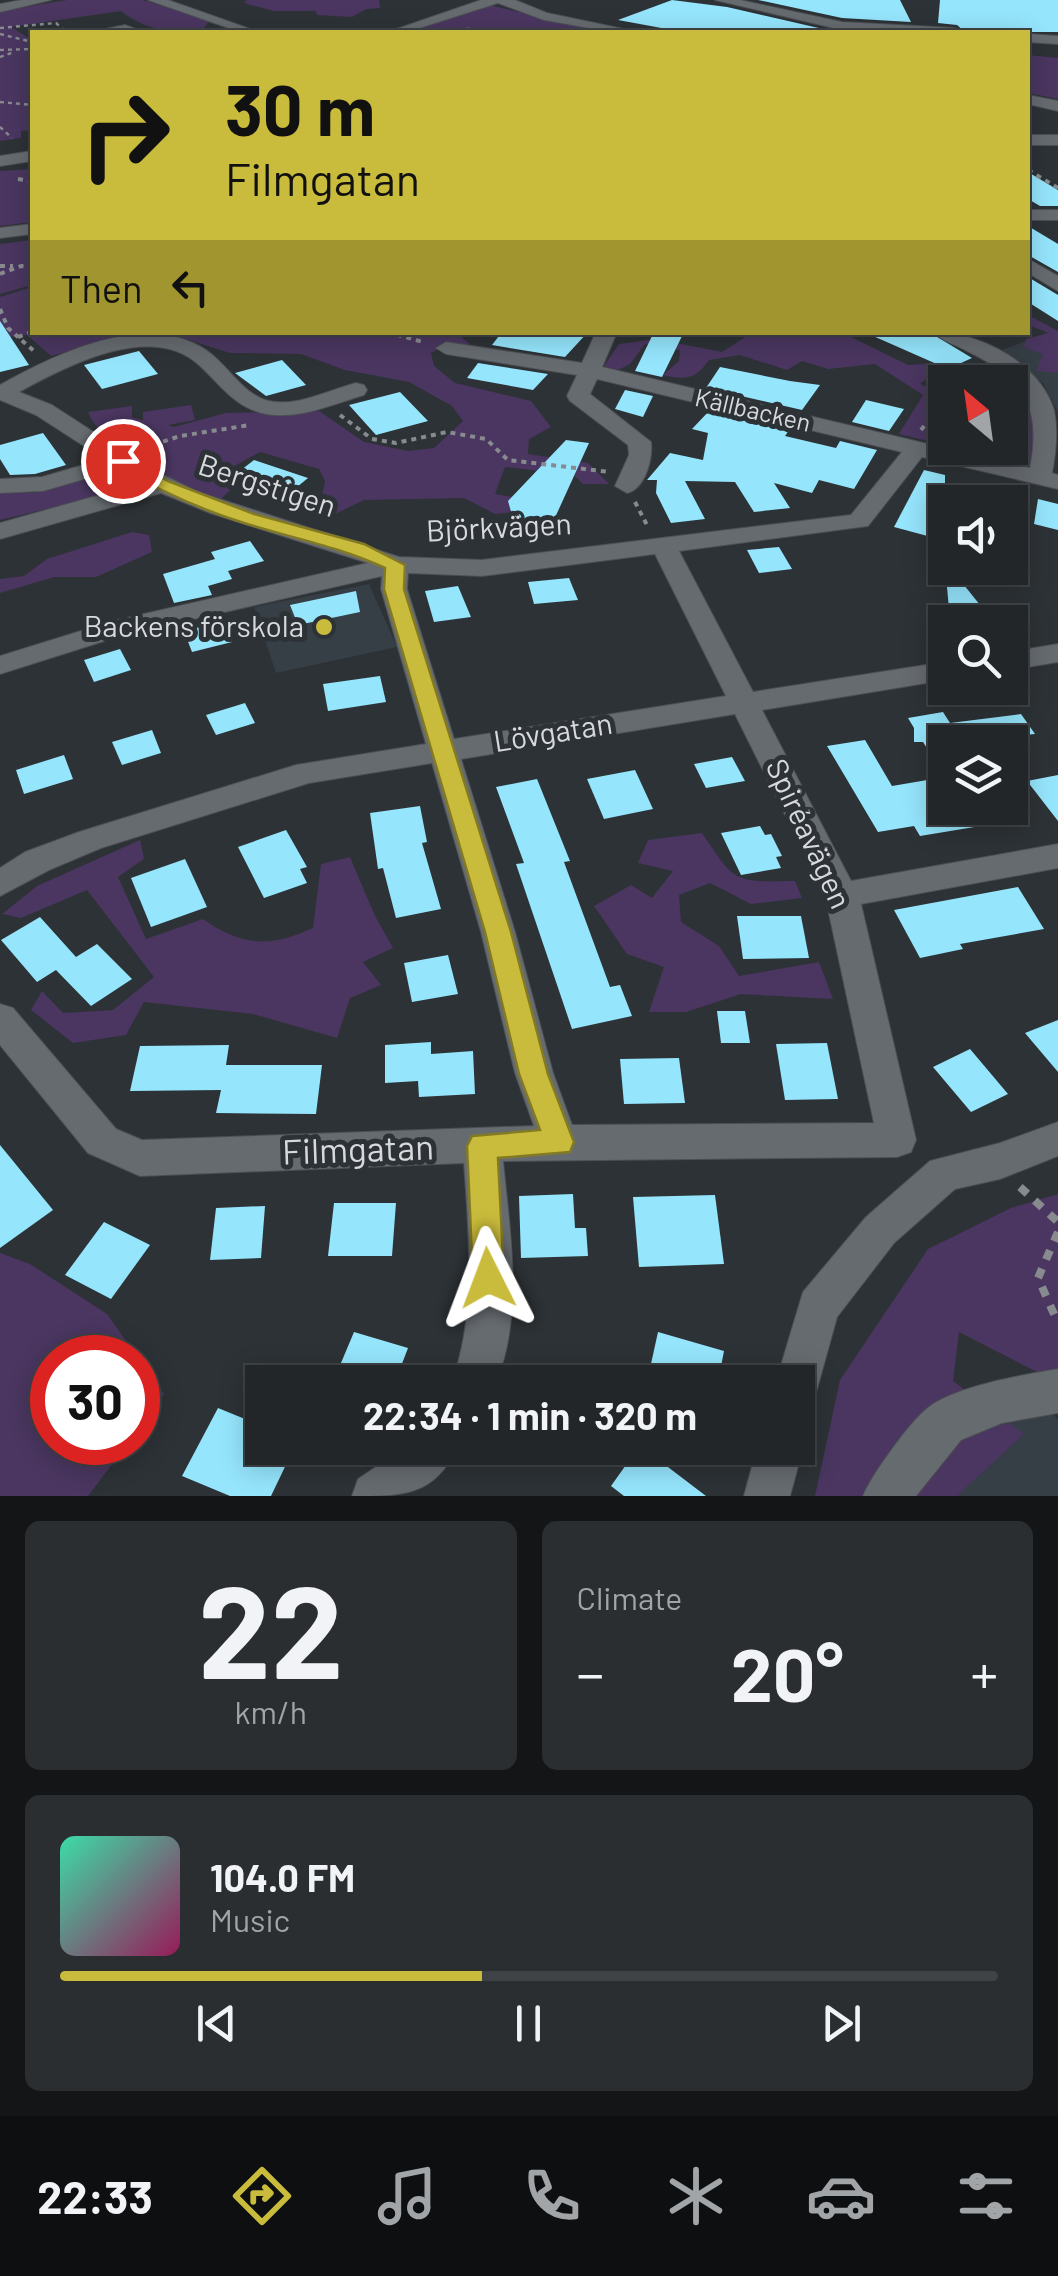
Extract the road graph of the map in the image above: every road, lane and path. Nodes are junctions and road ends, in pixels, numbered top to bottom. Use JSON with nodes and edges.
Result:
{"nodes":[{"id":1,"x":44,"y":0,"type":"edge"},
{"id":2,"x":155,"y":0,"type":"edge"},
{"id":3,"x":494,"y":0,"type":"edge"},
{"id":4,"x":503,"y":0,"type":"edge"},
{"id":5,"x":722,"y":0,"type":"edge"},
{"id":6,"x":833,"y":5,"type":"dead end"},
{"id":7,"x":565,"y":6,"type":"dead end"},
{"id":8,"x":0,"y":8,"type":"edge"},
{"id":9,"x":544,"y":16,"type":"junction"},
{"id":10,"x":964,"y":16,"type":"dead end"},
{"id":11,"x":830,"y":28,"type":"edge"},
{"id":12,"x":456,"y":29,"type":"dead end"},
{"id":13,"x":64,"y":30,"type":"edge"},
{"id":14,"x":246,"y":30,"type":"edge"},
{"id":15,"x":401,"y":30,"type":"edge"},
{"id":16,"x":620,"y":30,"type":"edge"},
{"id":17,"x":892,"y":30,"type":"edge"},
{"id":18,"x":966,"y":30,"type":"edge"},
{"id":19,"x":0,"y":31,"type":"edge"},
{"id":20,"x":1030,"y":38,"type":"edge"},
{"id":21,"x":1058,"y":40,"type":"edge"},
{"id":22,"x":30,"y":41,"type":"edge"},
{"id":23,"x":30,"y":49,"type":"edge"},
{"id":24,"x":0,"y":50,"type":"edge"},
{"id":25,"x":21,"y":50,"type":"junction"},
{"id":26,"x":0,"y":58,"type":"edge"},
{"id":27,"x":1030,"y":100,"type":"edge"},
{"id":28,"x":0,"y":102,"type":"edge"},
{"id":29,"x":30,"y":105,"type":"edge"},
{"id":30,"x":1058,"y":106,"type":"edge"},
{"id":31,"x":0,"y":127,"type":"edge"},
{"id":32,"x":1030,"y":132,"type":"edge"},
{"id":33,"x":1058,"y":132,"type":"edge"},
{"id":34,"x":1030,"y":140,"type":"edge"},
{"id":35,"x":1058,"y":140,"type":"edge"},
{"id":36,"x":7,"y":144,"type":"edge"},
{"id":37,"x":30,"y":156,"type":"edge"},
{"id":38,"x":0,"y":160,"type":"edge"},
{"id":39,"x":1030,"y":171,"type":"edge"},
{"id":40,"x":1058,"y":188,"type":"edge"},
{"id":41,"x":1058,"y":215,"type":"edge"},
{"id":42,"x":1030,"y":216,"type":"edge"},
{"id":43,"x":30,"y":229,"type":"edge"},
{"id":44,"x":0,"y":233,"type":"edge"},
{"id":45,"x":0,"y":266,"type":"edge"},
{"id":46,"x":22,"y":266,"type":"junction"},
{"id":47,"x":1030,"y":266,"type":"edge"},
{"id":48,"x":30,"y":267,"type":"edge"},
{"id":49,"x":0,"y":274,"type":"edge"},
{"id":50,"x":1058,"y":285,"type":"edge"},
{"id":51,"x":0,"y":309,"type":"edge"},
{"id":52,"x":30,"y":333,"type":"edge"},
{"id":53,"x":398,"y":335,"type":"edge"},
{"id":54,"x":605,"y":335,"type":"edge"},
{"id":55,"x":950,"y":335,"type":"edge"},
{"id":56,"x":18,"y":336,"type":"junction"},
{"id":57,"x":446,"y":348,"type":"joint"},
{"id":58,"x":34,"y":350,"type":"dead end"},
{"id":59,"x":590,"y":371,"type":"junction"},
{"id":60,"x":356,"y":390,"type":"dead end"},
{"id":61,"x":1,"y":393,"type":"edge"},
{"id":62,"x":324,"y":399,"type":"junction"},
{"id":63,"x":298,"y":406,"type":"junction"},
{"id":64,"x":928,"y":419,"type":"edge"},
{"id":65,"x":916,"y":445,"type":"junction"},
{"id":66,"x":120,"y":459,"type":"junction"},
{"id":67,"x":629,"y":480,"type":"junction"},
{"id":68,"x":1049,"y":480,"type":"edge"},
{"id":69,"x":161,"y":484,"type":"junction"},
{"id":70,"x":0,"y":486,"type":"edge"},
{"id":71,"x":0,"y":531,"type":"edge"},
{"id":72,"x":662,"y":548,"type":"junction"},
{"id":73,"x":395,"y":565,"type":"junction"},
{"id":74,"x":1058,"y":653,"type":"edge"},
{"id":75,"x":1028,"y":658,"type":"edge"},
{"id":76,"x":0,"y":665,"type":"edge"},
{"id":77,"x":928,"y":674,"type":"edge"},
{"id":78,"x":746,"y":702,"type":"junction"},
{"id":79,"x":442,"y":751,"type":"junction"},
{"id":80,"x":1058,"y":856,"type":"edge"},
{"id":81,"x":0,"y":884,"type":"edge"},
{"id":82,"x":842,"y":895,"type":"junction"},
{"id":83,"x":0,"y":1019,"type":"edge"},
{"id":84,"x":1058,"y":1138,"type":"edge"},
{"id":85,"x":898,"y":1140,"type":"joint"},
{"id":86,"x":559,"y":1142,"type":"junction"},
{"id":87,"x":482,"y":1146,"type":"junction"},
{"id":88,"x":1058,"y":1232,"type":"edge"},
{"id":89,"x":1058,"y":1323,"type":"edge"},
{"id":90,"x":483,"y":1365,"type":"edge"},
{"id":91,"x":803,"y":1365,"type":"edge"},
{"id":92,"x":1058,"y":1391,"type":"edge"},
{"id":93,"x":419,"y":1465,"type":"edge"},
{"id":94,"x":775,"y":1465,"type":"edge"},
{"id":95,"x":375,"y":1496,"type":"edge"},
{"id":96,"x":767,"y":1496,"type":"edge"},
{"id":97,"x":886,"y":1496,"type":"edge"}],
"edges":[{"from":1,"to":8,"type":"street"},
{"from":2,"to":14,"type":"street"},
{"from":3,"to":15,"type":"street"},
{"from":4,"to":9,"type":"street"},
{"from":5,"to":11,"type":"street"},
{"from":6,"to":11,"type":"street"},
{"from":7,"to":9,"type":"street"},
{"from":9,"to":12,"type":"path"},
{"from":9,"to":16,"type":"street"},
{"from":10,"to":18,"type":"street"},
{"from":11,"to":17,"type":"street"},
{"from":13,"to":19,"type":"path"},
{"from":19,"to":22,"type":"path"},
{"from":20,"to":21,"type":"street"},
{"from":23,"to":25,"type":"path"},
{"from":24,"to":25,"type":"path"},
{"from":25,"to":26,"type":"path"},
{"from":27,"to":30,"type":"street"},
{"from":28,"to":29,"type":"path"},
{"from":31,"to":36,"type":"path"},
{"from":32,"to":33,"type":"street"},
{"from":34,"to":35,"type":"street"},
{"from":37,"to":38,"type":"street"},
{"from":39,"to":40,"type":"path"},
{"from":41,"to":42,"type":"street"},
{"from":43,"to":44,"type":"street"},
{"from":45,"to":46,"type":"path"},
{"from":46,"to":48,"type":"path"},
{"from":46,"to":49,"type":"path"},
{"from":47,"to":50,"type":"street"},
{"from":51,"to":56,"type":"path"},
{"from":52,"to":56,"type":"path"},
{"from":53,"to":57,"type":"path"},
{"from":54,"to":59,"type":"street"},
{"from":55,"to":68,"type":"street"},
{"from":56,"to":58,"type":"path"},
{"from":57,"to":59,"type":"street","name":"Källbacken"},
{"from":59,"to":65,"type":"street","name":"Källbacken"},
{"from":59,"to":67,"type":"street"},
{"from":60,"to":62,"type":"street"},
{"from":61,"to":63,"type":"street","name":"Bergstigen"},
{"from":61,"to":66,"type":"street","name":"Bergstigen"},
{"from":62,"to":63,"type":"street"},
{"from":62,"to":67,"type":"path"},
{"from":63,"to":66,"type":"path"},
{"from":64,"to":65,"type":"path"},
{"from":65,"to":68,"type":"street","name":"Källbacken"},
{"from":65,"to":72,"type":"street","name":"Björkvägen"},
{"from":66,"to":69,"type":"street","name":"Bergstigen"},
{"from":66,"to":70,"type":"street"},
{"from":67,"to":72,"type":"path"},
{"from":69,"to":71,"type":"street"},
{"from":69,"to":73,"type":"street","name":"Bergstigen"},
{"from":72,"to":73,"type":"street","name":"Björkvägen"},
{"from":72,"to":78,"type":"street","name":"Spiréavägen"},
{"from":73,"to":76,"type":"street","name":"Björkvägen"},
{"from":73,"to":79,"type":"street"},
{"from":74,"to":75,"type":"street"},
{"from":77,"to":78,"type":"street","name":"Lövgatan"},
{"from":78,"to":79,"type":"street","name":"Lövgatan"},
{"from":78,"to":82,"type":"street","name":"Spiréavägen"},
{"from":79,"to":81,"type":"street","name":"Lövgatan"},
{"from":79,"to":86,"type":"street"},
{"from":80,"to":82,"type":"street"},
{"from":82,"to":85,"type":"street","name":"Spiréavägen"},
{"from":83,"to":87,"type":"street","name":"Filmgatan"},
{"from":84,"to":91,"type":"street"},
{"from":85,"to":86,"type":"street","name":"Filmgatan"},
{"from":86,"to":87,"type":"street","name":"Filmgatan"},
{"from":87,"to":90,"type":"street"},
{"from":88,"to":89,"type":"path"},
{"from":92,"to":97,"type":"street"},
{"from":93,"to":95,"type":"street"},
{"from":94,"to":96,"type":"street"}]}
